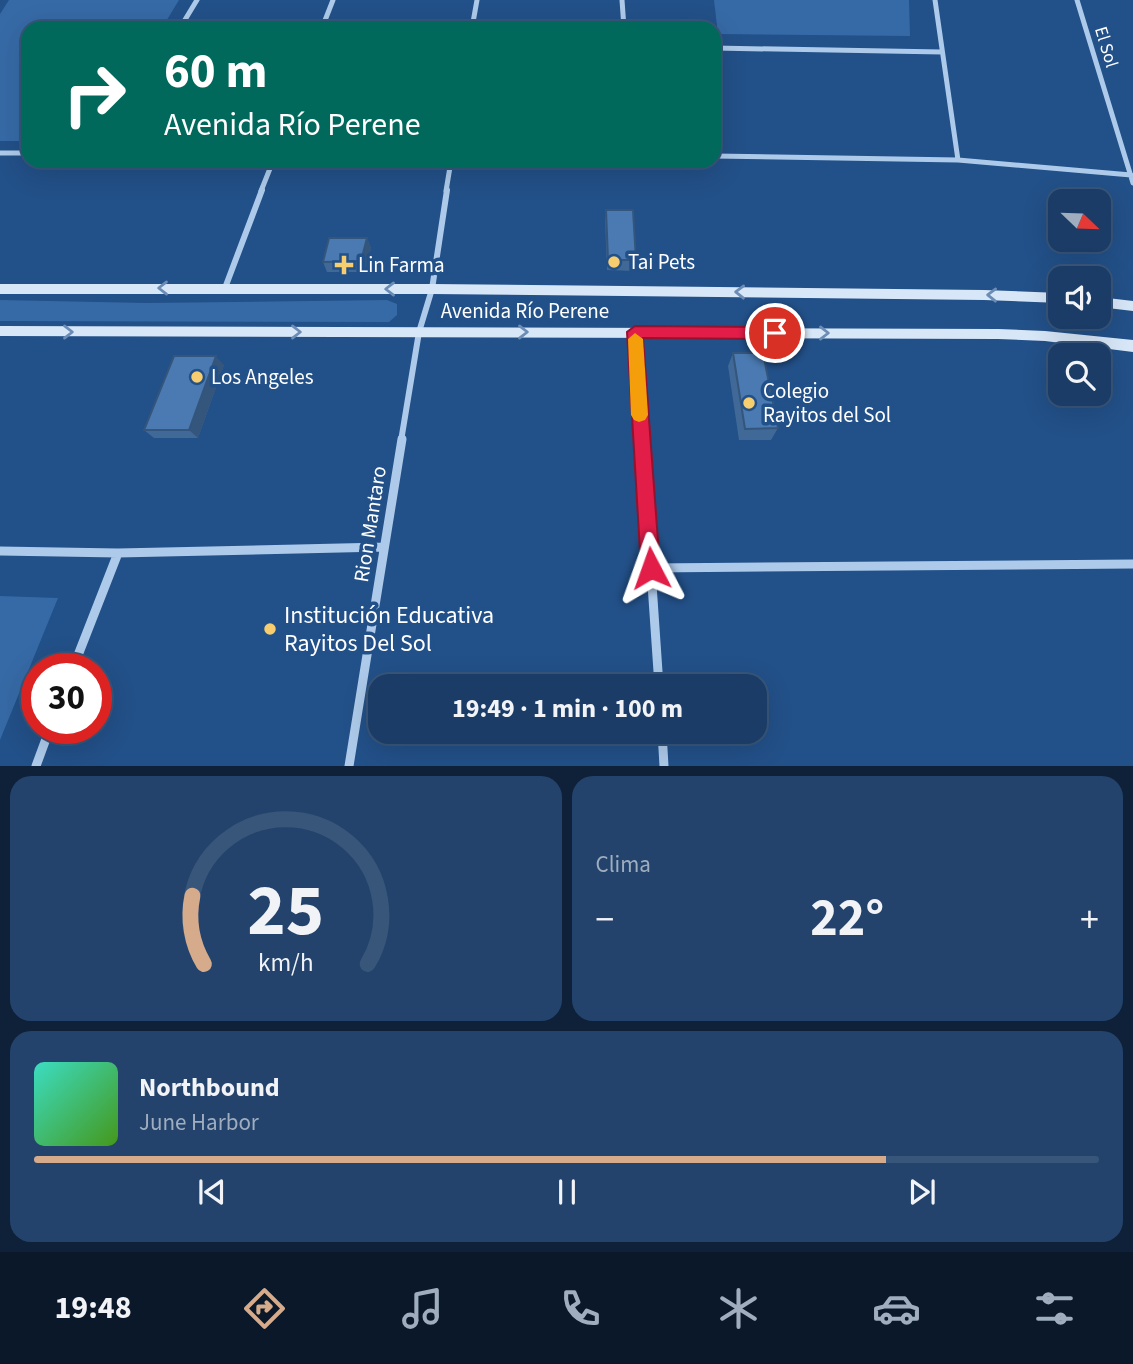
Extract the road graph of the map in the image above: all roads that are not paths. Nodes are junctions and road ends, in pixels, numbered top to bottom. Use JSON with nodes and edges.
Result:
{"nodes":[{"id":1,"x":197,"y":0,"type":"edge"},
{"id":2,"x":332,"y":0,"type":"edge"},
{"id":3,"x":477,"y":0,"type":"edge"},
{"id":4,"x":622,"y":0,"type":"edge"},
{"id":5,"x":935,"y":0,"type":"edge"},
{"id":6,"x":1077,"y":0,"type":"edge"},
{"id":7,"x":184,"y":21,"type":"edge"},
{"id":8,"x":324,"y":21,"type":"edge"},
{"id":9,"x":473,"y":21,"type":"edge"},
{"id":10,"x":624,"y":21,"type":"edge"},
{"id":11,"x":721,"y":48,"type":"edge"},
{"id":12,"x":943,"y":52,"type":"junction"},
{"id":13,"x":0,"y":153,"type":"edge"},
{"id":14,"x":21,"y":153,"type":"edge"},
{"id":15,"x":721,"y":156,"type":"edge"},
{"id":16,"x":958,"y":160,"type":"junction"},
{"id":17,"x":270,"y":168,"type":"edge"},
{"id":18,"x":451,"y":168,"type":"edge"},
{"id":19,"x":1131,"y":176,"type":"junction"},
{"id":20,"x":1133,"y":183,"type":"edge"},
{"id":21,"x":225,"y":288,"type":"junction"},
{"id":22,"x":0,"y":289,"type":"edge"},
{"id":23,"x":432,"y":289,"type":"junction"},
{"id":24,"x":1048,"y":298,"type":"edge"},
{"id":25,"x":1111,"y":303,"type":"edge"},
{"id":26,"x":1133,"y":306,"type":"edge"},
{"id":27,"x":0,"y":331,"type":"edge"},
{"id":28,"x":419,"y":332,"type":"junction"},
{"id":29,"x":635,"y":332,"type":"junction"},
{"id":30,"x":1133,"y":346,"type":"edge"},
{"id":31,"x":384,"y":547,"type":"junction"},
{"id":32,"x":0,"y":551,"type":"edge"},
{"id":33,"x":118,"y":553,"type":"junction"},
{"id":34,"x":1133,"y":564,"type":"edge"},
{"id":35,"x":651,"y":568,"type":"junction"},
{"id":36,"x":79,"y":653,"type":"edge"},
{"id":37,"x":658,"y":674,"type":"edge"},
{"id":38,"x":44,"y":744,"type":"edge"},
{"id":39,"x":663,"y":744,"type":"edge"},
{"id":40,"x":36,"y":765,"type":"edge"},
{"id":41,"x":349,"y":765,"type":"edge"},
{"id":42,"x":664,"y":765,"type":"edge"}],
"edges":[{"from":1,"to":7,"type":"street"},
{"from":2,"to":8,"type":"street"},
{"from":3,"to":9,"type":"street"},
{"from":4,"to":10,"type":"street"},
{"from":5,"to":12,"type":"street"},
{"from":6,"to":19,"type":"street","name":"El Sol"},
{"from":11,"to":12,"type":"street"},
{"from":12,"to":16,"type":"street"},
{"from":13,"to":14,"type":"street"},
{"from":15,"to":16,"type":"street"},
{"from":16,"to":19,"type":"street"},
{"from":17,"to":21,"type":"street"},
{"from":18,"to":23,"type":"street","name":"Rion Mantaro"},
{"from":19,"to":20,"type":"street","name":"El Sol"},
{"from":21,"to":22,"type":"street","name":"Avenida Río Perene","one_way":true},
{"from":23,"to":21,"type":"street","name":"Avenida Río Perene","one_way":true},
{"from":24,"to":23,"type":"street","name":"Avenida Río Perene","one_way":true},
{"from":23,"to":28,"type":"street","name":"Rion Mantaro"},
{"from":25,"to":26,"type":"street"},
{"from":27,"to":28,"type":"street","name":"Avenida Río Perene","one_way":true},
{"from":28,"to":29,"type":"street","name":"Avenida Río Perene","one_way":true},
{"from":28,"to":31,"type":"street","name":"Rion Mantaro"},
{"from":29,"to":30,"type":"street","name":"Avenida Río Perene","one_way":true},
{"from":29,"to":35,"type":"street"},
{"from":31,"to":33,"type":"street"},
{"from":31,"to":41,"type":"street","name":"Rion Mantaro"},
{"from":32,"to":33,"type":"street"},
{"from":33,"to":36,"type":"street"},
{"from":34,"to":35,"type":"street"},
{"from":35,"to":37,"type":"street"},
{"from":38,"to":40,"type":"street"},
{"from":39,"to":42,"type":"street"}]}
